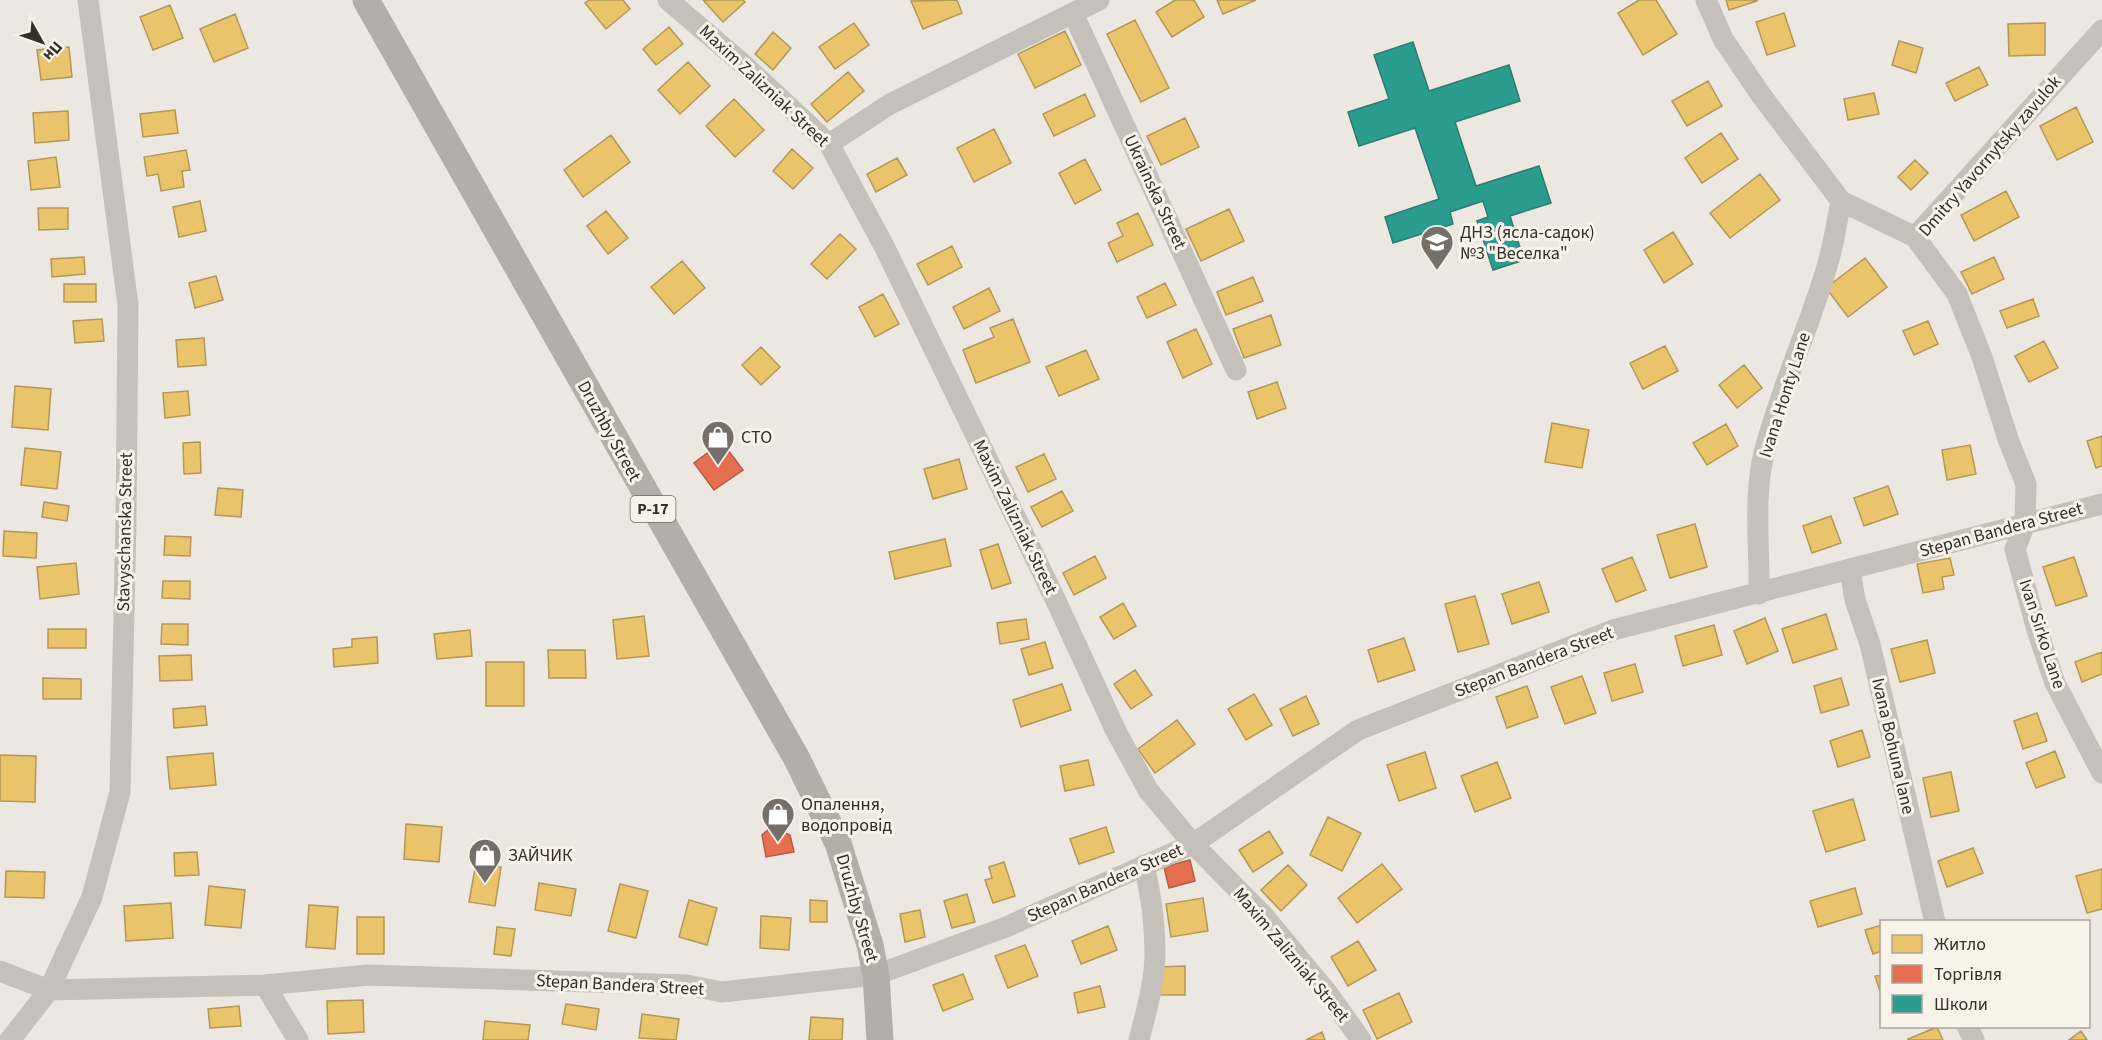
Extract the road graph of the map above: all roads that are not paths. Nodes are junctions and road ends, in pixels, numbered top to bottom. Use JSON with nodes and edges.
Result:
{"nodes":[{"id":1,"x":88,"y":0,"type":"edge"},
{"id":2,"x":366,"y":0,"type":"edge"},
{"id":3,"x":668,"y":0,"type":"edge"},
{"id":4,"x":1099,"y":0,"type":"edge"},
{"id":5,"x":1706,"y":0,"type":"edge"},
{"id":6,"x":1073,"y":13,"type":"junction"},
{"id":7,"x":2102,"y":30,"type":"edge"},
{"id":8,"x":829,"y":144,"type":"junction"},
{"id":9,"x":1841,"y":201,"type":"junction"},
{"id":10,"x":1915,"y":237,"type":"junction"},
{"id":11,"x":1236,"y":370,"type":"dead end"},
{"id":12,"x":2102,"y":504,"type":"edge"},
{"id":13,"x":2025,"y":524,"type":"junction"},
{"id":14,"x":1850,"y":570,"type":"junction"},
{"id":15,"x":1758,"y":594,"type":"junction"},
{"id":16,"x":2102,"y":773,"type":"edge"},
{"id":17,"x":1193,"y":844,"type":"junction"},
{"id":18,"x":1144,"y":865,"type":"junction"},
{"id":19,"x":1935,"y":920,"type":"edge"},
{"id":20,"x":0,"y":971,"type":"edge"},
{"id":21,"x":876,"y":975,"type":"junction"},
{"id":22,"x":265,"y":985,"type":"junction"},
{"id":23,"x":49,"y":990,"type":"junction"},
{"id":24,"x":10,"y":1040,"type":"edge"},
{"id":25,"x":298,"y":1040,"type":"edge"},
{"id":26,"x":880,"y":1040,"type":"edge"},
{"id":27,"x":1139,"y":1040,"type":"edge"},
{"id":28,"x":1361,"y":1040,"type":"edge"}],
"edges":[{"from":1,"to":23,"type":"street","name":"Stavyschanska Street"},
{"from":2,"to":21,"type":"main road","name":"Druzhby Street","number":"Р-17"},
{"from":3,"to":8,"type":"street","name":"Maxim Zalizniak Street"},
{"from":4,"to":6,"type":"street"},
{"from":5,"to":9,"type":"street"},
{"from":6,"to":8,"type":"street"},
{"from":6,"to":11,"type":"street","name":"Ukrainska Street"},
{"from":7,"to":10,"type":"street","name":"Dmitry Yavornytsky zavulok"},
{"from":8,"to":17,"type":"street","name":"Maxim Zalizniak Street"},
{"from":9,"to":10,"type":"street"},
{"from":9,"to":15,"type":"street","name":"Ivana Honty Lane"},
{"from":10,"to":13,"type":"street","name":"Dmitry Yavornytsky zavulok"},
{"from":12,"to":13,"type":"street","name":"Stepan Bandera Street"},
{"from":13,"to":14,"type":"street","name":"Stepan Bandera Street"},
{"from":13,"to":16,"type":"street","name":"Ivan Sirko Lane"},
{"from":14,"to":15,"type":"street","name":"Stepan Bandera Street"},
{"from":14,"to":19,"type":"street","name":"Ivana Bohuna lane"},
{"from":15,"to":17,"type":"street","name":"Stepan Bandera Street"},
{"from":17,"to":18,"type":"street","name":"Stepan Bandera Street"},
{"from":17,"to":28,"type":"street","name":"Maxim Zalizniak Street"},
{"from":18,"to":21,"type":"street","name":"Stepan Bandera Street"},
{"from":18,"to":27,"type":"street"},
{"from":20,"to":23,"type":"street"},
{"from":21,"to":22,"type":"street","name":"Stepan Bandera Street"},
{"from":21,"to":26,"type":"main road","name":"Druzhby Street","number":"Р-17"},
{"from":22,"to":23,"type":"street","name":"Stepan Bandera Street"},
{"from":22,"to":25,"type":"street"},
{"from":23,"to":24,"type":"street","name":"Stavyschanska Street"}]}
